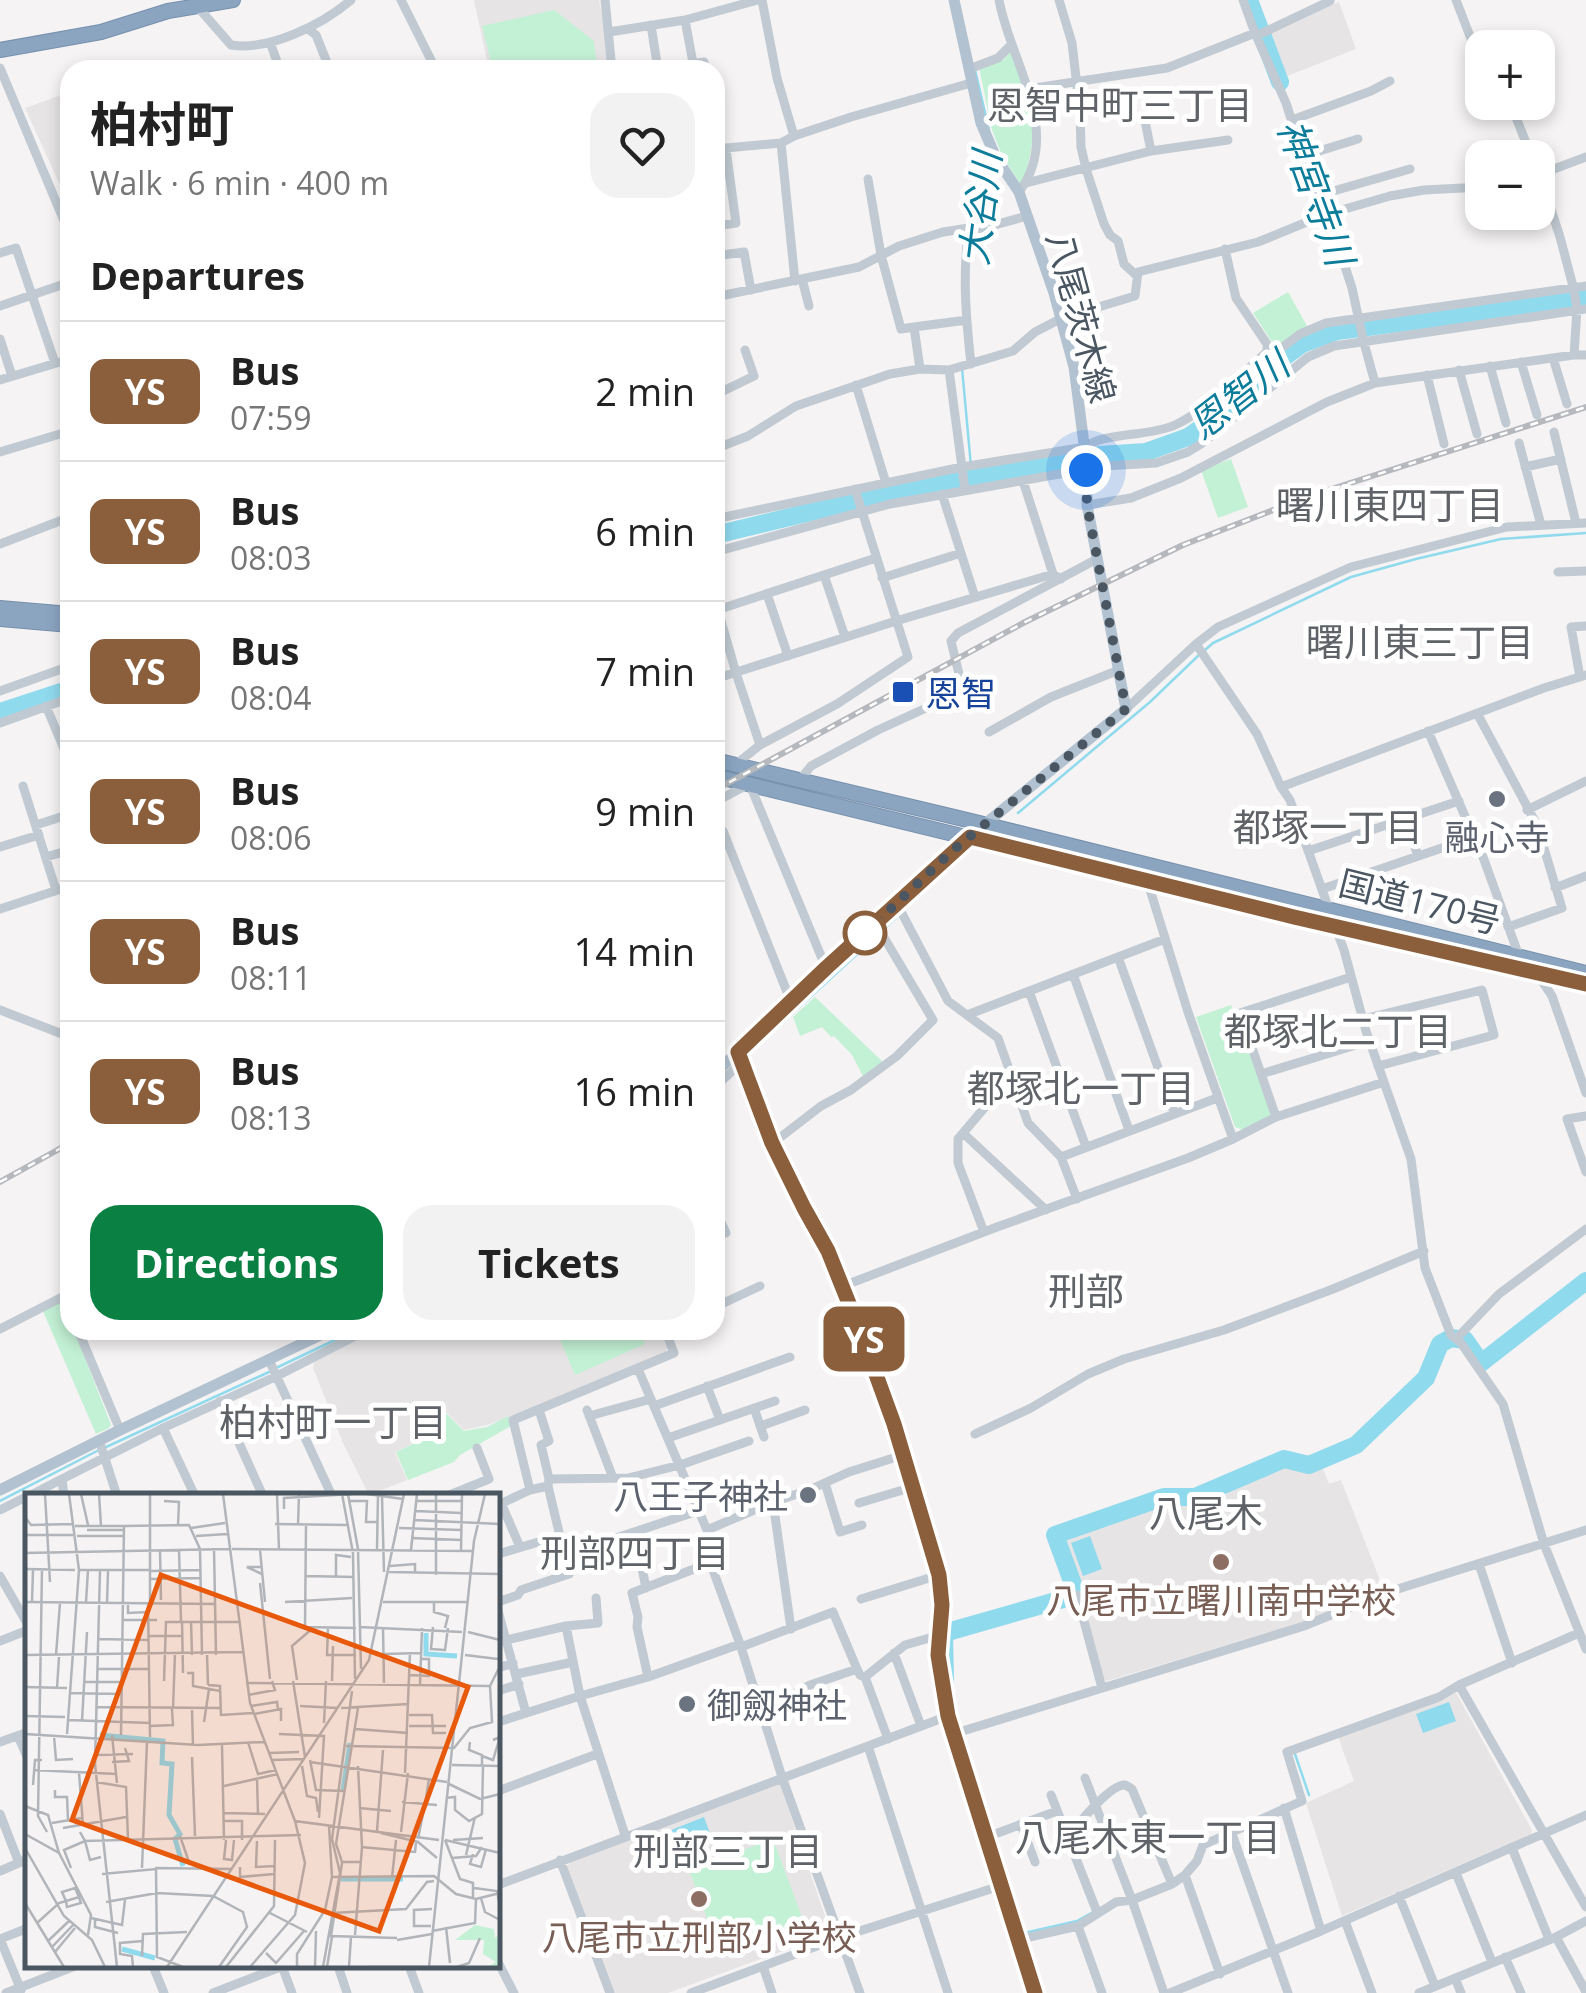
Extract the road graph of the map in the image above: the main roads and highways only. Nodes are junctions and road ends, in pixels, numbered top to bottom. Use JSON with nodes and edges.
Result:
{"nodes":[{"id":1,"x":233,"y":0,"type":"edge"},
{"id":2,"x":954,"y":0,"type":"edge"},
{"id":3,"x":0,"y":50,"type":"edge"},
{"id":4,"x":0,"y":608,"type":"edge"},
{"id":5,"x":60,"y":613,"type":"edge"},
{"id":6,"x":0,"y":619,"type":"edge"},
{"id":7,"x":60,"y":623,"type":"edge"},
{"id":8,"x":725,"y":763,"type":"edge"},
{"id":9,"x":725,"y":780,"type":"edge"},
{"id":10,"x":796,"y":788,"type":"junction"},
{"id":11,"x":985,"y":825,"type":"junction"},
{"id":12,"x":970,"y":837,"type":"junction"},
{"id":13,"x":1586,"y":973,"type":"edge"},
{"id":14,"x":1586,"y":984,"type":"edge"},
{"id":15,"x":740,"y":1057,"type":"junction"},
{"id":16,"x":725,"y":1067,"type":"edge"},
{"id":17,"x":316,"y":1340,"type":"edge"},
{"id":18,"x":0,"y":1490,"type":"edge"},
{"id":19,"x":1035,"y":1993,"type":"edge"}],
"edges":[{"from":1,"to":3,"type":"highway"},
{"from":2,"to":11,"type":"main road","name":"八尾茨木線"},
{"from":4,"to":5,"type":"highway"},
{"from":6,"to":7,"type":"highway"},
{"from":8,"to":10,"type":"highway","name":"国道170号"},
{"from":9,"to":10,"type":"highway","name":"国道170号"},
{"from":10,"to":11,"type":"highway","name":"国道170号"},
{"from":10,"to":12,"type":"highway","name":"国道170号"},
{"from":11,"to":12,"type":"main road"},
{"from":11,"to":13,"type":"highway","name":"国道170号"},
{"from":12,"to":14,"type":"highway","name":"国道170号"},
{"from":12,"to":15,"type":"main road"},
{"from":15,"to":16,"type":"main road"},
{"from":15,"to":19,"type":"main road"},
{"from":17,"to":18,"type":"main road"}]}
